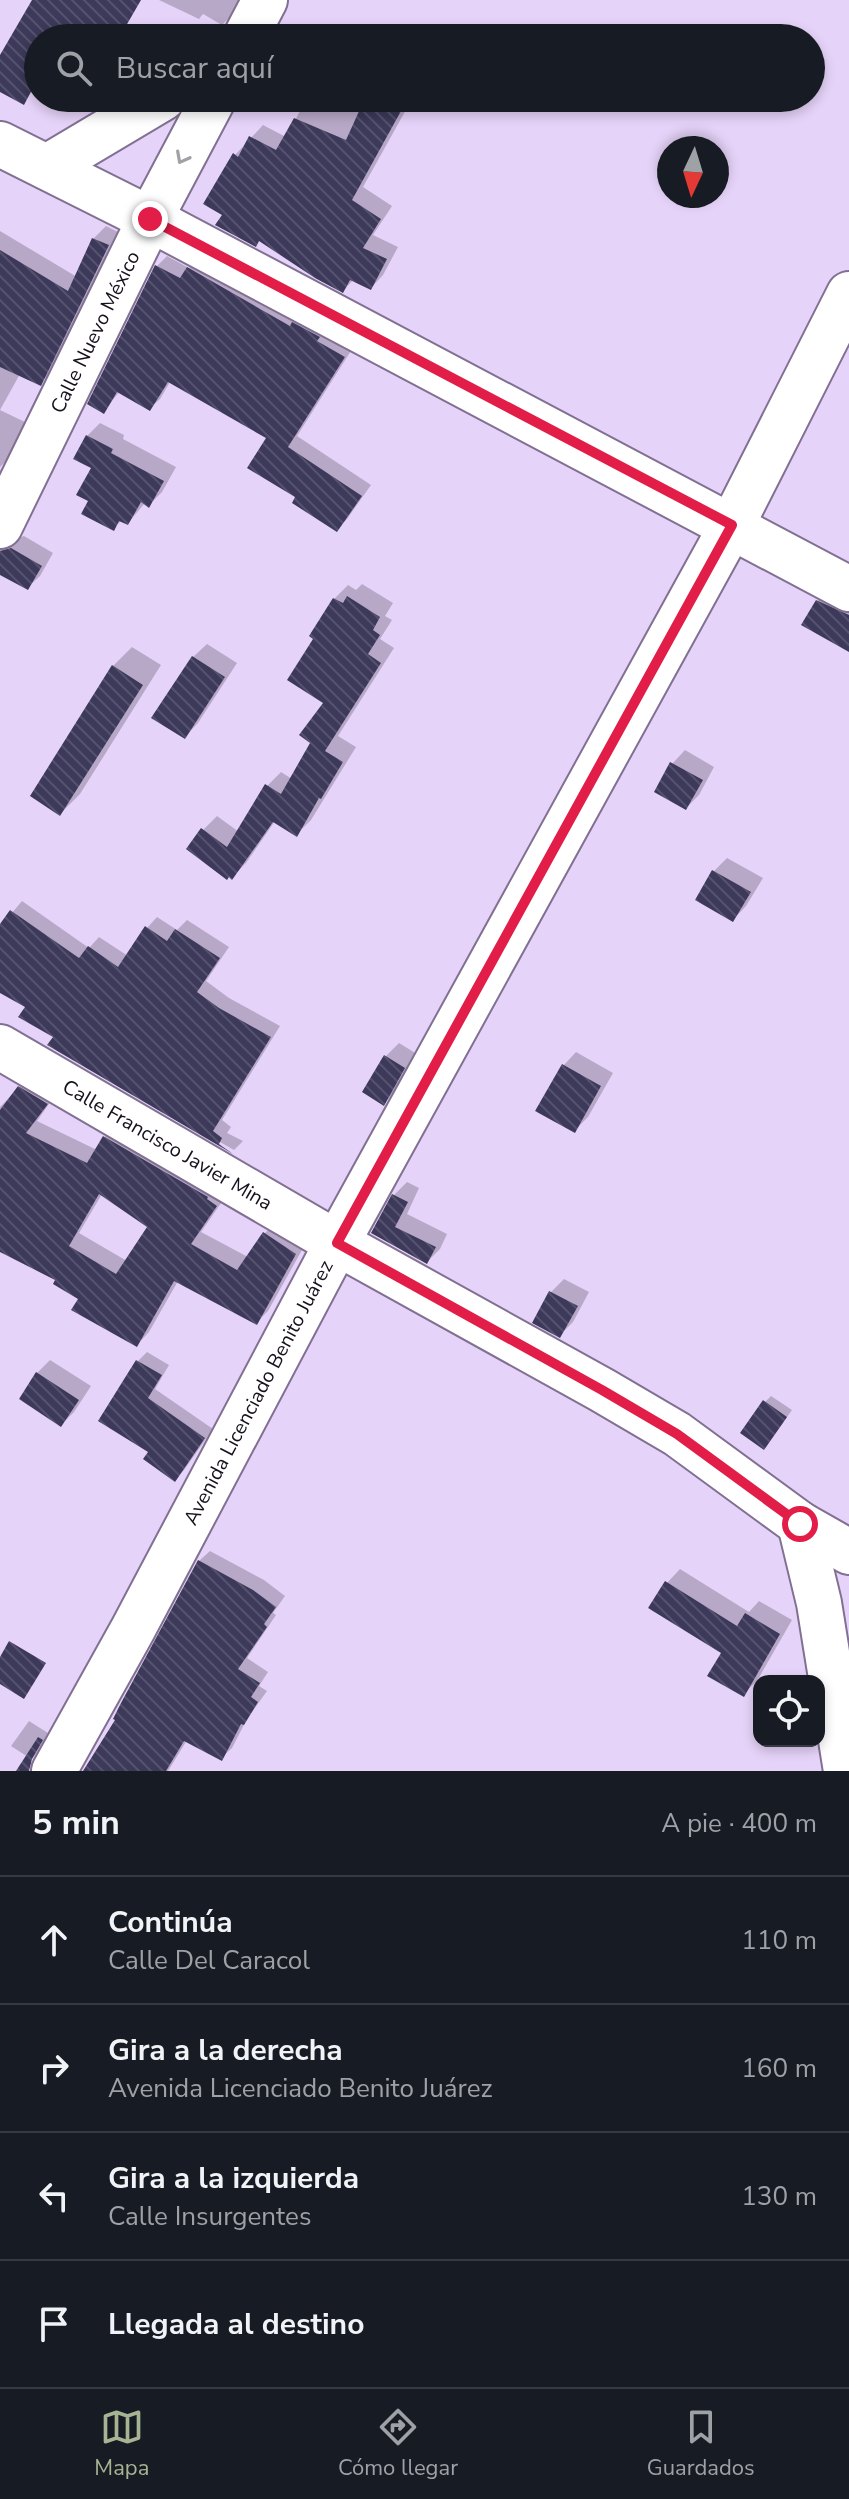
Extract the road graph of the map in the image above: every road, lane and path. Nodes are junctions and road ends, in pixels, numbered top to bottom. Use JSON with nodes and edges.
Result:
{"nodes":[{"id":1,"x":265,"y":0,"type":"edge"},
{"id":2,"x":252,"y":24,"type":"edge"},
{"id":3,"x":139,"y":112,"type":"edge"},
{"id":4,"x":207,"y":112,"type":"edge"},
{"id":5,"x":0,"y":144,"type":"edge"},
{"id":6,"x":47,"y":167,"type":"junction"},
{"id":7,"x":150,"y":219,"type":"junction"},
{"id":8,"x":849,"y":294,"type":"edge"},
{"id":9,"x":732,"y":525,"type":"junction"},
{"id":10,"x":0,"y":526,"type":"edge"},
{"id":11,"x":849,"y":589,"type":"edge"},
{"id":12,"x":0,"y":1047,"type":"edge"},
{"id":13,"x":337,"y":1243,"type":"junction"},
{"id":14,"x":800,"y":1524,"type":"junction"},
{"id":15,"x":849,"y":1552,"type":"edge"},
{"id":16,"x":54,"y":1771,"type":"edge"},
{"id":17,"x":846,"y":1771,"type":"edge"}],
"edges":[{"from":1,"to":2,"type":"street"},
{"from":3,"to":6,"type":"street"},
{"from":4,"to":7,"type":"street","name":"Calle Nuevo México","one_way":true},
{"from":5,"to":6,"type":"street"},
{"from":6,"to":7,"type":"street"},
{"from":7,"to":9,"type":"street"},
{"from":7,"to":10,"type":"street","name":"Calle Nuevo México"},
{"from":8,"to":9,"type":"street","name":"Avenida Licenciado Benito Juárez"},
{"from":9,"to":11,"type":"street"},
{"from":9,"to":13,"type":"street","name":"Avenida Licenciado Benito Juárez"},
{"from":12,"to":13,"type":"street","name":"Calle Francisco Javier Mina"},
{"from":13,"to":14,"type":"street","name":"Calle Francisco Javier Mina"},
{"from":13,"to":16,"type":"street","name":"Avenida Licenciado Benito Juárez"},
{"from":14,"to":15,"type":"street","name":"Calle Francisco Javier Mina"},
{"from":14,"to":17,"type":"street"}]}
